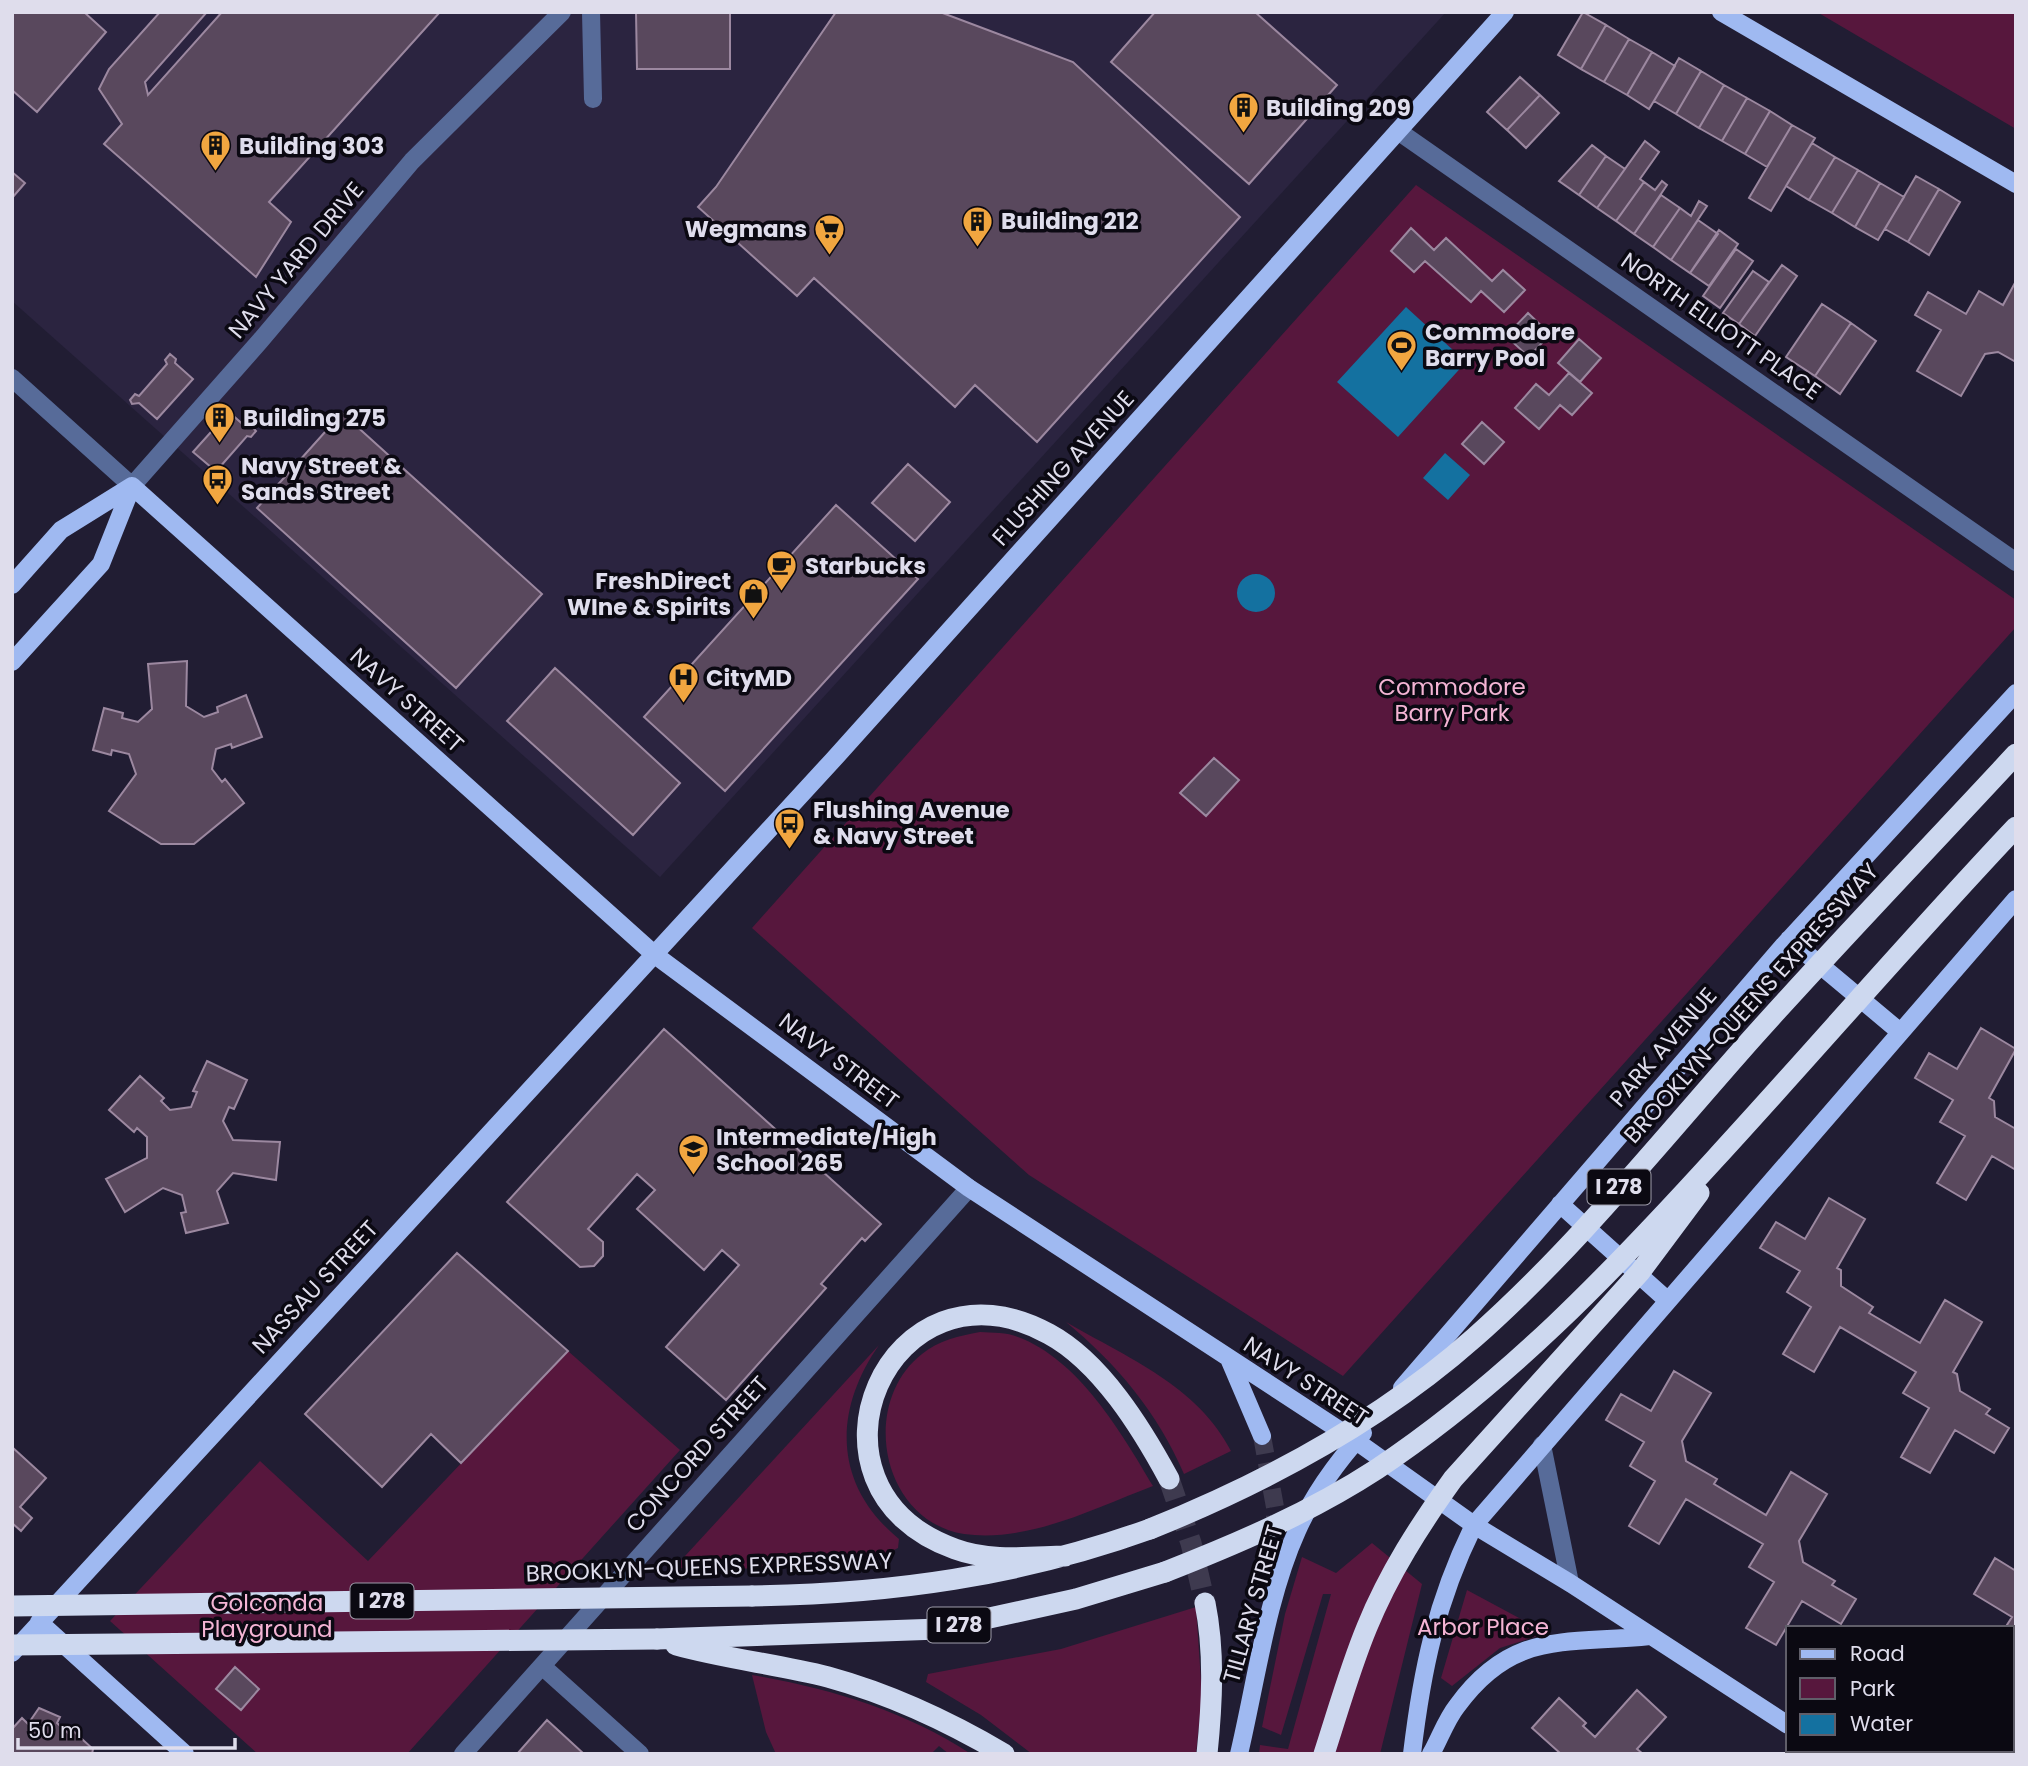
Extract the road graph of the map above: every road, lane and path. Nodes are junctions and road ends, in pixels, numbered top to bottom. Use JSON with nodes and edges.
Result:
{"nodes":[{"id":1,"x":562,"y":12,"type":"edge"},
{"id":2,"x":591,"y":12,"type":"edge"},
{"id":3,"x":1505,"y":12,"type":"edge"},
{"id":4,"x":1721,"y":12,"type":"edge"},
{"id":5,"x":593,"y":100,"type":"dead end"},
{"id":6,"x":1398,"y":131,"type":"junction"},
{"id":7,"x":2016,"y":184,"type":"edge"},
{"id":8,"x":12,"y":378,"type":"edge"},
{"id":9,"x":132,"y":485,"type":"junction"},
{"id":10,"x":2016,"y":562,"type":"edge"},
{"id":11,"x":12,"y":585,"type":"edge"},
{"id":12,"x":12,"y":662,"type":"edge"},
{"id":13,"x":2016,"y":693,"type":"edge"},
{"id":14,"x":2016,"y":754,"type":"edge"},
{"id":15,"x":2016,"y":827,"type":"edge"},
{"id":16,"x":2016,"y":899,"type":"edge"},
{"id":17,"x":1789,"y":939,"type":"junction"},
{"id":18,"x":655,"y":955,"type":"junction"},
{"id":19,"x":1899,"y":1031,"type":"junction"},
{"id":20,"x":1739,"y":1133,"type":"junction"},
{"id":21,"x":969,"y":1188,"type":"junction"},
{"id":22,"x":1560,"y":1204,"type":"junction"},
{"id":23,"x":1667,"y":1300,"type":"junction"},
{"id":24,"x":1230,"y":1361,"type":"junction"},
{"id":25,"x":1262,"y":1436,"type":"tunnel mouth"},
{"id":26,"x":1356,"y":1441,"type":"junction"},
{"id":27,"x":1542,"y":1445,"type":"junction"},
{"id":28,"x":1170,"y":1479,"type":"tunnel mouth"},
{"id":29,"x":1474,"y":1525,"type":"junction"},
{"id":30,"x":1065,"y":1556,"type":"junction"},
{"id":31,"x":1275,"y":1572,"type":"tunnel mouth"},
{"id":32,"x":1570,"y":1583,"type":"junction"},
{"id":33,"x":12,"y":1596,"type":"edge"},
{"id":34,"x":1205,"y":1603,"type":"tunnel mouth"},
{"id":35,"x":12,"y":1606,"type":"edge"},
{"id":36,"x":1273,"y":1607,"type":"junction"},
{"id":37,"x":39,"y":1622,"type":"junction"},
{"id":38,"x":1650,"y":1636,"type":"junction"},
{"id":39,"x":657,"y":1639,"type":"junction"},
{"id":40,"x":12,"y":1645,"type":"edge"},
{"id":41,"x":12,"y":1653,"type":"edge"},
{"id":42,"x":542,"y":1666,"type":"junction"},
{"id":43,"x":1786,"y":1724,"type":"edge"},
{"id":44,"x":185,"y":1754,"type":"edge"},
{"id":45,"x":463,"y":1754,"type":"edge"},
{"id":46,"x":640,"y":1754,"type":"edge"},
{"id":47,"x":1004,"y":1754,"type":"edge"},
{"id":48,"x":1207,"y":1754,"type":"edge"},
{"id":49,"x":1239,"y":1754,"type":"edge"},
{"id":50,"x":1324,"y":1754,"type":"edge"},
{"id":51,"x":1412,"y":1754,"type":"edge"},
{"id":52,"x":1431,"y":1754,"type":"edge"}],
"edges":[{"from":1,"to":9,"type":"street","name":"NAVY YARD DRIVE"},
{"from":2,"to":5,"type":"street"},
{"from":3,"to":6,"type":"main road","name":"FLUSHING AVENUE"},
{"from":4,"to":7,"type":"main road"},
{"from":6,"to":10,"type":"street","name":"NORTH ELLIOTT PLACE"},
{"from":6,"to":18,"type":"main road","name":"FLUSHING AVENUE"},
{"from":8,"to":9,"type":"street","name":"NAVY STREET"},
{"from":9,"to":11,"type":"main road"},
{"from":9,"to":12,"type":"main road"},
{"from":9,"to":18,"type":"main road","name":"NAVY STREET"},
{"from":13,"to":17,"type":"main road","name":"PARK AVENUE"},
{"from":14,"to":30,"type":"highway","name":"BROOKLYN-QUEENS EXPRESSWAY","number":"I 278","bridge":true},
{"from":15,"to":20,"type":"highway","number":"I 278","bridge":true},
{"from":16,"to":19,"type":"main road"},
{"from":17,"to":19,"type":"main road"},
{"from":17,"to":22,"type":"main road","name":"PARK AVENUE"},
{"from":18,"to":21,"type":"main road","name":"NAVY STREET"},
{"from":18,"to":37,"type":"main road","name":"NASSAU STREET"},
{"from":19,"to":23,"type":"main road"},
{"from":20,"to":39,"type":"highway","number":"I 278","bridge":true},
{"from":20,"to":50,"type":"highway","bridge":true},
{"from":21,"to":24,"type":"main road","name":"NAVY STREET"},
{"from":21,"to":42,"type":"street","name":"CONCORD STREET"},
{"from":22,"to":23,"type":"main road"},
{"from":22,"to":26,"type":"main road","name":"PARK AVENUE"},
{"from":23,"to":27,"type":"main road"},
{"from":24,"to":25,"type":"main road"},
{"from":24,"to":26,"type":"main road","name":"NAVY STREET"},
{"from":26,"to":29,"type":"main road","name":"NAVY STREET"},
{"from":26,"to":36,"type":"main road","name":"TILLARY STREET"},
{"from":27,"to":29,"type":"main road"},
{"from":27,"to":32,"type":"street"},
{"from":28,"to":30,"type":"highway"},
{"from":29,"to":32,"type":"main road","name":"NAVY STREET"},
{"from":29,"to":51,"type":"main road"},
{"from":30,"to":35,"type":"highway","name":"BROOKLYN-QUEENS EXPRESSWAY","number":"I 278","bridge":true},
{"from":31,"to":36,"type":"main road"},
{"from":32,"to":38,"type":"main road","name":"NAVY STREET"},
{"from":33,"to":37,"type":"street"},
{"from":34,"to":48,"type":"highway"},
{"from":36,"to":49,"type":"main road","name":"TILLARY STREET"},
{"from":37,"to":41,"type":"main road","name":"NASSAU STREET"},
{"from":37,"to":44,"type":"main road"},
{"from":38,"to":43,"type":"main road","name":"NAVY STREET"},
{"from":38,"to":52,"type":"main road"},
{"from":39,"to":40,"type":"highway","number":"I 278","bridge":true},
{"from":39,"to":47,"type":"highway"},
{"from":42,"to":45,"type":"street","name":"CONCORD STREET"},
{"from":42,"to":46,"type":"street"}]}
